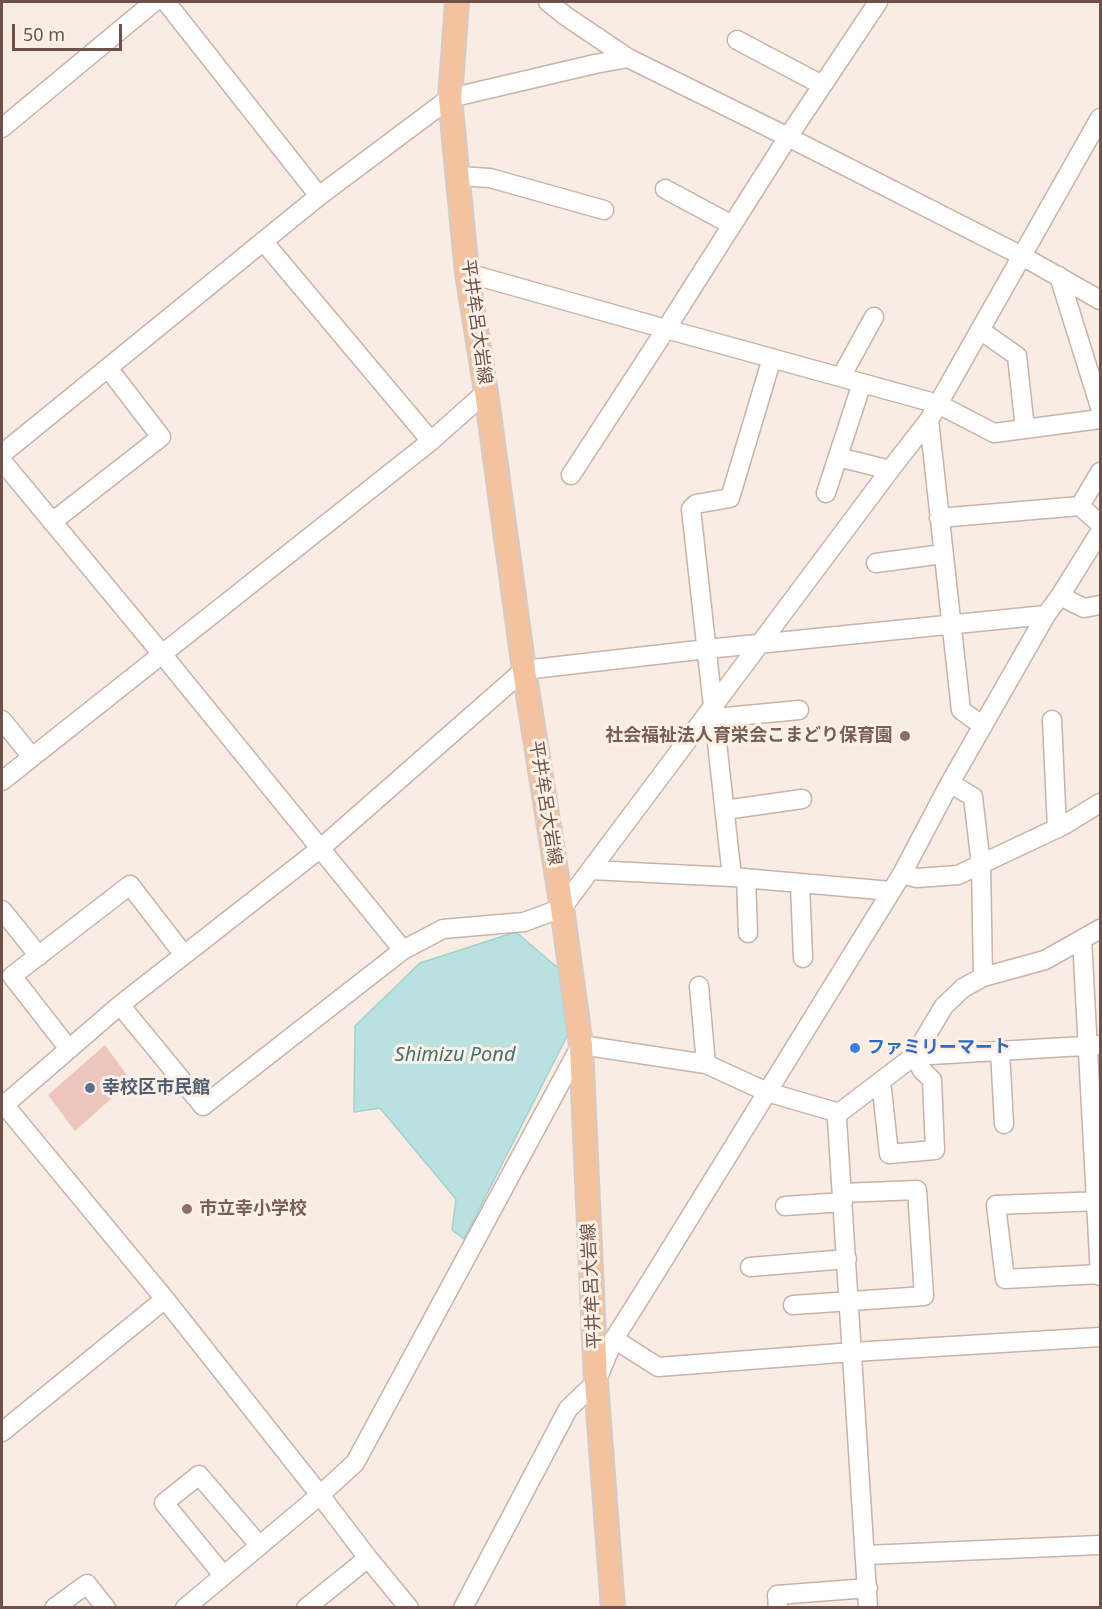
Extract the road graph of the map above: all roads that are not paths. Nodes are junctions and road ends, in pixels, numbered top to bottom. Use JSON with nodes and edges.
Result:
{"nodes":[{"id":1,"x":154,"y":2,"type":"edge"},
{"id":2,"x":166,"y":2,"type":"edge"},
{"id":3,"x":457,"y":2,"type":"edge"},
{"id":4,"x":548,"y":2,"type":"edge"},
{"id":5,"x":878,"y":2,"type":"edge"},
{"id":6,"x":736,"y":40,"type":"dead end"},
{"id":7,"x":628,"y":58,"type":"junction"},
{"id":8,"x":822,"y":85,"type":"junction"},
{"id":9,"x":450,"y":98,"type":"junction"},
{"id":10,"x":1101,"y":118,"type":"edge"},
{"id":11,"x":2,"y":128,"type":"edge"},
{"id":12,"x":788,"y":136,"type":"junction"},
{"id":13,"x":458,"y":176,"type":"junction"},
{"id":14,"x":664,"y":189,"type":"dead end"},
{"id":15,"x":319,"y":196,"type":"junction"},
{"id":16,"x":604,"y":210,"type":"dead end"},
{"id":17,"x":732,"y":225,"type":"junction"},
{"id":18,"x":263,"y":241,"type":"junction"},
{"id":19,"x":1022,"y":256,"type":"junction"},
{"id":20,"x":467,"y":273,"type":"junction"},
{"id":21,"x":1059,"y":276,"type":"junction"},
{"id":22,"x":1101,"y":300,"type":"edge"},
{"id":23,"x":874,"y":317,"type":"dead end"},
{"id":24,"x":666,"y":329,"type":"junction"},
{"id":25,"x":980,"y":330,"type":"junction"},
{"id":26,"x":772,"y":358,"type":"junction"},
{"id":27,"x":108,"y":368,"type":"junction"},
{"id":28,"x":841,"y":377,"type":"junction"},
{"id":29,"x":862,"y":383,"type":"junction"},
{"id":30,"x":486,"y":392,"type":"junction"},
{"id":31,"x":938,"y":404,"type":"junction"},
{"id":32,"x":1101,"y":406,"type":"edge"},
{"id":33,"x":1101,"y":419,"type":"edge"},
{"id":34,"x":929,"y":420,"type":"junction"},
{"id":35,"x":1025,"y":429,"type":"junction"},
{"id":36,"x":431,"y":441,"type":"junction"},
{"id":37,"x":2,"y":454,"type":"edge"},
{"id":38,"x":838,"y":457,"type":"junction"},
{"id":39,"x":2,"y":461,"type":"edge"},
{"id":40,"x":890,"y":470,"type":"junction"},
{"id":41,"x":1101,"y":472,"type":"edge"},
{"id":42,"x":571,"y":475,"type":"dead end"},
{"id":43,"x":826,"y":493,"type":"dead end"},
{"id":44,"x":1080,"y":506,"type":"junction"},
{"id":45,"x":939,"y":518,"type":"junction"},
{"id":46,"x":52,"y":522,"type":"junction"},
{"id":47,"x":1101,"y":524,"type":"edge"},
{"id":48,"x":1101,"y":532,"type":"edge"},
{"id":49,"x":943,"y":554,"type":"junction"},
{"id":50,"x":876,"y":563,"type":"dead end"},
{"id":51,"x":1060,"y":596,"type":"junction"},
{"id":52,"x":1101,"y":605,"type":"edge"},
{"id":53,"x":1046,"y":615,"type":"junction"},
{"id":54,"x":950,"y":624,"type":"junction"},
{"id":55,"x":761,"y":644,"type":"junction"},
{"id":56,"x":707,"y":649,"type":"junction"},
{"id":57,"x":162,"y":654,"type":"junction"},
{"id":58,"x":524,"y":670,"type":"junction"},
{"id":59,"x":799,"y":710,"type":"dead end"},
{"id":60,"x":714,"y":712,"type":"junction"},
{"id":61,"x":2,"y":720,"type":"edge"},
{"id":62,"x":1052,"y":720,"type":"dead end"},
{"id":63,"x":983,"y":726,"type":"junction"},
{"id":64,"x":32,"y":757,"type":"junction"},
{"id":65,"x":2,"y":781,"type":"edge"},
{"id":66,"x":950,"y":783,"type":"junction"},
{"id":67,"x":802,"y":799,"type":"dead end"},
{"id":68,"x":1101,"y":803,"type":"edge"},
{"id":69,"x":724,"y":810,"type":"junction"},
{"id":70,"x":1057,"y":829,"type":"junction"},
{"id":71,"x":321,"y":848,"type":"junction"},
{"id":72,"x":981,"y":865,"type":"junction"},
{"id":73,"x":591,"y":870,"type":"junction"},
{"id":74,"x":902,"y":874,"type":"junction"},
{"id":75,"x":739,"y":878,"type":"junction"},
{"id":76,"x":800,"y":883,"type":"junction"},
{"id":77,"x":891,"y":891,"type":"junction"},
{"id":78,"x":562,"y":908,"type":"junction"},
{"id":79,"x":2,"y":910,"type":"edge"},
{"id":80,"x":1101,"y":929,"type":"edge"},
{"id":81,"x":748,"y":933,"type":"dead end"},
{"id":82,"x":1082,"y":939,"type":"junction"},
{"id":83,"x":403,"y":950,"type":"junction"},
{"id":84,"x":184,"y":955,"type":"junction"},
{"id":85,"x":39,"y":956,"type":"junction"},
{"id":86,"x":803,"y":958,"type":"dead end"},
{"id":87,"x":983,"y":977,"type":"junction"},
{"id":88,"x":699,"y":986,"type":"dead end"},
{"id":89,"x":120,"y":1005,"type":"junction"},
{"id":90,"x":581,"y":1045,"type":"junction"},
{"id":91,"x":1094,"y":1045,"type":"edge"},
{"id":92,"x":69,"y":1049,"type":"junction"},
{"id":93,"x":1000,"y":1051,"type":"junction"},
{"id":94,"x":914,"y":1056,"type":"junction"},
{"id":95,"x":705,"y":1064,"type":"junction"},
{"id":96,"x":881,"y":1081,"type":"junction"},
{"id":97,"x":767,"y":1092,"type":"junction"},
{"id":98,"x":2,"y":1104,"type":"edge"},
{"id":99,"x":839,"y":1113,"type":"junction"},
{"id":100,"x":1004,"y":1124,"type":"dead end"},
{"id":101,"x":1097,"y":1133,"type":"edge"},
{"id":102,"x":842,"y":1197,"type":"junction"},
{"id":103,"x":1099,"y":1201,"type":"edge"},
{"id":104,"x":785,"y":1206,"type":"dead end"},
{"id":105,"x":846,"y":1259,"type":"junction"},
{"id":106,"x":750,"y":1267,"type":"dead end"},
{"id":107,"x":1100,"y":1275,"type":"edge"},
{"id":108,"x":165,"y":1299,"type":"junction"},
{"id":109,"x":849,"y":1302,"type":"junction"},
{"id":110,"x":793,"y":1305,"type":"dead end"},
{"id":111,"x":1101,"y":1338,"type":"edge"},
{"id":112,"x":614,"y":1339,"type":"junction"},
{"id":113,"x":853,"y":1352,"type":"junction"},
{"id":114,"x":596,"y":1382,"type":"junction"},
{"id":115,"x":2,"y":1432,"type":"edge"},
{"id":116,"x":320,"y":1495,"type":"junction"},
{"id":117,"x":259,"y":1545,"type":"junction"},
{"id":118,"x":1101,"y":1545,"type":"edge"},
{"id":119,"x":866,"y":1555,"type":"junction"},
{"id":120,"x":368,"y":1558,"type":"junction"},
{"id":121,"x":223,"y":1575,"type":"junction"},
{"id":122,"x":868,"y":1588,"type":"junction"},
{"id":123,"x":187,"y":1607,"type":"edge"},
{"id":124,"x":54,"y":1608,"type":"edge"},
{"id":125,"x":106,"y":1608,"type":"edge"},
{"id":126,"x":306,"y":1608,"type":"edge"},
{"id":127,"x":409,"y":1608,"type":"edge"},
{"id":128,"x":463,"y":1608,"type":"edge"},
{"id":129,"x":613,"y":1608,"type":"edge"},
{"id":130,"x":778,"y":1608,"type":"edge"},
{"id":131,"x":868,"y":1608,"type":"edge"}],
"edges":[{"from":1,"to":11,"type":"street"},
{"from":2,"to":15,"type":"street"},
{"from":3,"to":9,"type":"main road","name":"平井牟呂大岩線"},
{"from":4,"to":7,"type":"street"},
{"from":5,"to":8,"type":"street"},
{"from":6,"to":8,"type":"street"},
{"from":7,"to":9,"type":"street"},
{"from":7,"to":12,"type":"street"},
{"from":8,"to":12,"type":"street"},
{"from":9,"to":13,"type":"main road","name":"平井牟呂大岩線"},
{"from":9,"to":15,"type":"street"},
{"from":10,"to":19,"type":"street"},
{"from":12,"to":17,"type":"street"},
{"from":12,"to":19,"type":"street"},
{"from":13,"to":16,"type":"street"},
{"from":13,"to":20,"type":"main road","name":"平井牟呂大岩線"},
{"from":14,"to":17,"type":"street"},
{"from":15,"to":18,"type":"street"},
{"from":17,"to":24,"type":"street"},
{"from":18,"to":27,"type":"street"},
{"from":18,"to":36,"type":"street"},
{"from":19,"to":21,"type":"street"},
{"from":19,"to":25,"type":"street"},
{"from":20,"to":24,"type":"street"},
{"from":20,"to":30,"type":"main road","name":"平井牟呂大岩線"},
{"from":21,"to":22,"type":"street"},
{"from":21,"to":32,"type":"street"},
{"from":23,"to":28,"type":"street"},
{"from":24,"to":26,"type":"street"},
{"from":24,"to":42,"type":"street"},
{"from":25,"to":31,"type":"street"},
{"from":25,"to":35,"type":"street"},
{"from":26,"to":28,"type":"street"},
{"from":26,"to":56,"type":"street"},
{"from":27,"to":37,"type":"street"},
{"from":27,"to":46,"type":"street"},
{"from":28,"to":29,"type":"street"},
{"from":29,"to":31,"type":"street"},
{"from":29,"to":38,"type":"street"},
{"from":30,"to":36,"type":"street"},
{"from":30,"to":58,"type":"main road","name":"平井牟呂大岩線"},
{"from":31,"to":34,"type":"street"},
{"from":31,"to":35,"type":"street"},
{"from":33,"to":35,"type":"street"},
{"from":34,"to":40,"type":"street"},
{"from":34,"to":45,"type":"street"},
{"from":36,"to":57,"type":"street"},
{"from":38,"to":40,"type":"street"},
{"from":38,"to":43,"type":"street"},
{"from":39,"to":46,"type":"street"},
{"from":40,"to":55,"type":"street"},
{"from":41,"to":44,"type":"street"},
{"from":44,"to":45,"type":"street"},
{"from":44,"to":47,"type":"street"},
{"from":45,"to":49,"type":"street"},
{"from":46,"to":57,"type":"street"},
{"from":48,"to":51,"type":"street"},
{"from":49,"to":50,"type":"street"},
{"from":49,"to":54,"type":"street"},
{"from":51,"to":52,"type":"street"},
{"from":51,"to":53,"type":"street"},
{"from":53,"to":54,"type":"street"},
{"from":53,"to":63,"type":"street"},
{"from":54,"to":55,"type":"street"},
{"from":54,"to":63,"type":"street"},
{"from":55,"to":56,"type":"street"},
{"from":55,"to":60,"type":"street"},
{"from":56,"to":58,"type":"street"},
{"from":56,"to":60,"type":"street"},
{"from":57,"to":64,"type":"street"},
{"from":57,"to":71,"type":"street"},
{"from":58,"to":71,"type":"street"},
{"from":58,"to":78,"type":"main road","name":"平井牟呂大岩線"},
{"from":59,"to":60,"type":"street"},
{"from":60,"to":69,"type":"street"},
{"from":60,"to":73,"type":"street"},
{"from":61,"to":64,"type":"street"},
{"from":62,"to":70,"type":"street"},
{"from":63,"to":66,"type":"street"},
{"from":64,"to":65,"type":"street"},
{"from":66,"to":72,"type":"street"},
{"from":66,"to":74,"type":"street"},
{"from":67,"to":69,"type":"street"},
{"from":68,"to":70,"type":"street"},
{"from":69,"to":75,"type":"street"},
{"from":70,"to":72,"type":"street"},
{"from":71,"to":83,"type":"street"},
{"from":71,"to":84,"type":"street"},
{"from":72,"to":74,"type":"street"},
{"from":72,"to":87,"type":"street"},
{"from":73,"to":75,"type":"street"},
{"from":73,"to":78,"type":"street"},
{"from":74,"to":77,"type":"street"},
{"from":75,"to":76,"type":"street"},
{"from":75,"to":81,"type":"street"},
{"from":76,"to":77,"type":"street"},
{"from":76,"to":86,"type":"street"},
{"from":77,"to":97,"type":"street"},
{"from":78,"to":83,"type":"street"},
{"from":78,"to":90,"type":"main road","name":"平井牟呂大岩線"},
{"from":79,"to":85,"type":"street"},
{"from":80,"to":82,"type":"street"},
{"from":82,"to":87,"type":"street"},
{"from":82,"to":91,"type":"street"},
{"from":83,"to":89,"type":"street"},
{"from":84,"to":85,"type":"street"},
{"from":84,"to":89,"type":"street"},
{"from":85,"to":92,"type":"street"},
{"from":87,"to":94,"type":"street"},
{"from":88,"to":95,"type":"street"},
{"from":89,"to":92,"type":"street"},
{"from":90,"to":95,"type":"street"},
{"from":90,"to":114,"type":"main road","name":"平井牟呂大岩線"},
{"from":90,"to":116,"type":"street"},
{"from":91,"to":93,"type":"street"},
{"from":91,"to":101,"type":"street"},
{"from":92,"to":98,"type":"street"},
{"from":93,"to":94,"type":"street"},
{"from":93,"to":100,"type":"street"},
{"from":94,"to":96,"type":"street"},
{"from":94,"to":96,"type":"street"},
{"from":95,"to":97,"type":"street"},
{"from":96,"to":99,"type":"street"},
{"from":97,"to":99,"type":"street"},
{"from":97,"to":112,"type":"street"},
{"from":98,"to":108,"type":"street"},
{"from":99,"to":102,"type":"street"},
{"from":101,"to":103,"type":"street"},
{"from":102,"to":104,"type":"street"},
{"from":102,"to":105,"type":"street"},
{"from":102,"to":109,"type":"street"},
{"from":103,"to":107,"type":"street"},
{"from":103,"to":107,"type":"street"},
{"from":105,"to":106,"type":"street"},
{"from":105,"to":109,"type":"street"},
{"from":108,"to":115,"type":"street"},
{"from":108,"to":116,"type":"street"},
{"from":109,"to":110,"type":"street"},
{"from":109,"to":113,"type":"street"},
{"from":111,"to":113,"type":"street"},
{"from":112,"to":113,"type":"street"},
{"from":112,"to":114,"type":"street"},
{"from":113,"to":119,"type":"street"},
{"from":114,"to":128,"type":"street"},
{"from":114,"to":129,"type":"main road","name":"平井牟呂大岩線"},
{"from":116,"to":117,"type":"street"},
{"from":116,"to":120,"type":"street"},
{"from":117,"to":121,"type":"street"},
{"from":117,"to":121,"type":"street"},
{"from":118,"to":119,"type":"street"},
{"from":119,"to":122,"type":"street"},
{"from":120,"to":126,"type":"street"},
{"from":120,"to":127,"type":"street"},
{"from":121,"to":123,"type":"street"},
{"from":122,"to":130,"type":"street"},
{"from":122,"to":131,"type":"street"},
{"from":124,"to":125,"type":"street"}]}
